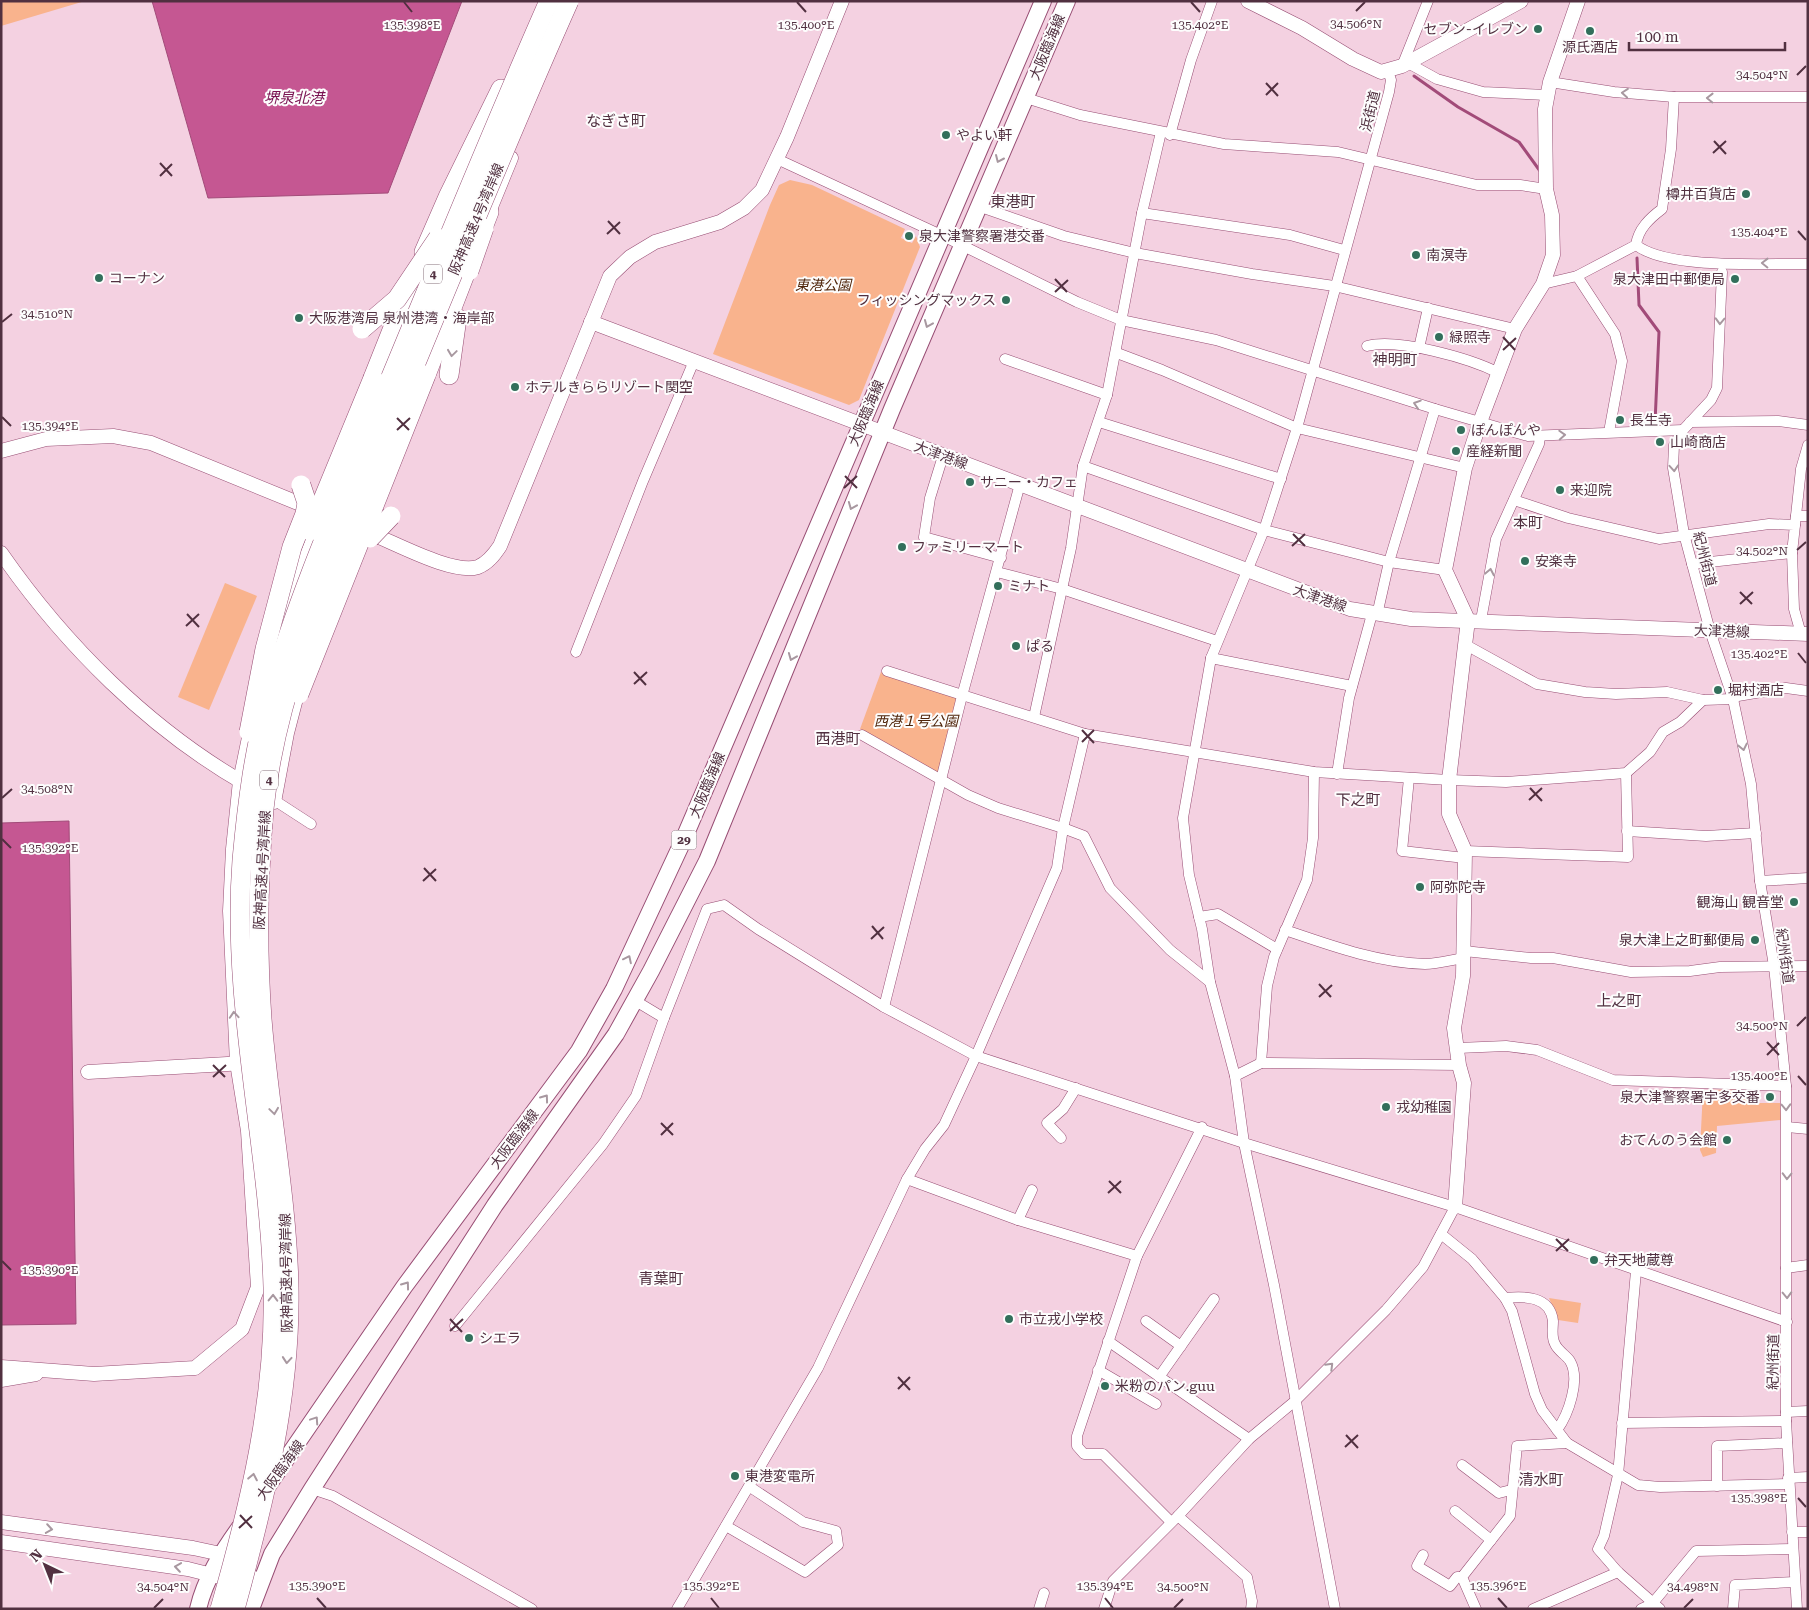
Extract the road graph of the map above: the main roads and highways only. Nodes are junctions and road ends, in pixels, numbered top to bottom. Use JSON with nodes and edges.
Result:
{"nodes":[{"id":1,"x":549,"y":1,"type":"edge"},
{"id":2,"x":570,"y":1,"type":"edge"},
{"id":3,"x":1043,"y":1,"type":"edge"},
{"id":4,"x":1067,"y":1,"type":"edge"},
{"id":5,"x":531,"y":43,"type":"junction"},
{"id":6,"x":500,"y":89,"type":"road end"},
{"id":7,"x":525,"y":101,"type":"junction"},
{"id":8,"x":489,"y":212,"type":"road end"},
{"id":9,"x":362,"y":329,"type":"dead end"},
{"id":10,"x":449,"y":375,"type":"dead end"},
{"id":11,"x":301,"y":485,"type":"dead end"},
{"id":12,"x":391,"y":516,"type":"dead end"},
{"id":13,"x":264,"y":649,"type":"junction"},
{"id":14,"x":312,"y":663,"type":"junction"},
{"id":15,"x":251,"y":862,"type":"junction"},
{"id":16,"x":198,"y":1609,"type":"edge"},
{"id":17,"x":220,"y":1609,"type":"edge"},
{"id":18,"x":236,"y":1609,"type":"edge"},
{"id":19,"x":251,"y":1609,"type":"edge"}],
"edges":[{"from":1,"to":5,"type":"highway","name":"阪神高速4号湾岸線","number":"4","bridge":true},
{"from":2,"to":7,"type":"highway","name":"阪神高速4号湾岸線","number":"4","bridge":true},
{"from":16,"to":3,"type":"main road","name":"大阪臨海線","number":"29","one_way":true},
{"from":4,"to":19,"type":"main road","name":"大阪臨海線","number":"29","one_way":true},
{"from":5,"to":9,"type":"highway","bridge":true},
{"from":5,"to":15,"type":"highway","name":"阪神高速4号湾岸線","number":"4","bridge":true},
{"from":6,"to":13,"type":"highway","number":"4","bridge":true},
{"from":7,"to":10,"type":"highway","one_way":true,"bridge":true},
{"from":7,"to":15,"type":"highway","name":"阪神高速4号湾岸線","number":"4","bridge":true},
{"from":8,"to":14,"type":"highway","bridge":true},
{"from":11,"to":13,"type":"highway","bridge":true},
{"from":12,"to":14,"type":"highway","bridge":true},
{"from":13,"to":15,"type":"highway","bridge":true},
{"from":14,"to":15,"type":"highway","bridge":true},
{"from":17,"to":15,"type":"highway","name":"阪神高速4号湾岸線","number":"4","one_way":true,"bridge":true},
{"from":15,"to":18,"type":"highway","name":"阪神高速4号湾岸線","number":"4","one_way":true,"bridge":true}]}
